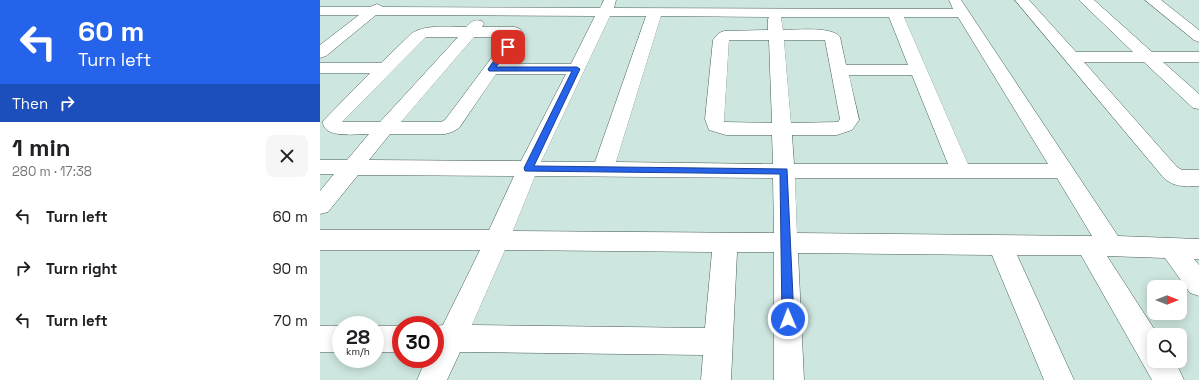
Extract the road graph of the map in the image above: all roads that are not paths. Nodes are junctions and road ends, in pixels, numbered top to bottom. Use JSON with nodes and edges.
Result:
{"nodes":[{"id":1,"x":386,"y":0,"type":"edge"},
{"id":2,"x":497,"y":0,"type":"edge"},
{"id":3,"x":1022,"y":0,"type":"edge"},
{"id":4,"x":1086,"y":0,"type":"edge"},
{"id":5,"x":1152,"y":0,"type":"edge"},
{"id":6,"x":607,"y":6,"type":"edge"},
{"id":7,"x":775,"y":6,"type":"edge"},
{"id":8,"x":958,"y":6,"type":"edge"},
{"id":9,"x":320,"y":11,"type":"edge"},
{"id":10,"x":372,"y":11,"type":"junction"},
{"id":11,"x":487,"y":12,"type":"junction"},
{"id":12,"x":655,"y":12,"type":"junction"},
{"id":13,"x":895,"y":13,"type":"junction"},
{"id":14,"x":470,"y":32,"type":"junction"},
{"id":15,"x":776,"y":34,"type":"junction"},
{"id":16,"x":1199,"y":37,"type":"edge"},
{"id":17,"x":320,"y":53,"type":"edge"},
{"id":18,"x":1199,"y":57,"type":"edge"},
{"id":19,"x":1072,"y":58,"type":"junction"},
{"id":20,"x":1149,"y":58,"type":"junction"},
{"id":21,"x":320,"y":68,"type":"edge"},
{"id":22,"x":385,"y":68,"type":"junction"},
{"id":23,"x":491,"y":69,"type":"junction"},
{"id":24,"x":577,"y":69,"type":"junction"},
{"id":25,"x":840,"y":70,"type":"junction"},
{"id":26,"x":919,"y":70,"type":"junction"},
{"id":27,"x":1199,"y":104,"type":"edge"},
{"id":28,"x":385,"y":128,"type":"junction"},
{"id":29,"x":782,"y":129,"type":"junction"},
{"id":30,"x":320,"y":167,"type":"edge"},
{"id":31,"x":352,"y":168,"type":"junction"},
{"id":32,"x":528,"y":168,"type":"junction"},
{"id":33,"x":603,"y":169,"type":"junction"},
{"id":34,"x":784,"y":171,"type":"junction"},
{"id":35,"x":961,"y":171,"type":"junction"},
{"id":36,"x":1063,"y":171,"type":"junction"},
{"id":37,"x":1199,"y":178,"type":"edge"},
{"id":38,"x":320,"y":206,"type":"edge"},
{"id":39,"x":320,"y":240,"type":"edge"},
{"id":40,"x":497,"y":240,"type":"junction"},
{"id":41,"x":725,"y":243,"type":"junction"},
{"id":42,"x":787,"y":243,"type":"junction"},
{"id":43,"x":1001,"y":246,"type":"junction"},
{"id":44,"x":1099,"y":246,"type":"junction"},
{"id":45,"x":1172,"y":248,"type":"junction"},
{"id":46,"x":1199,"y":249,"type":"edge"},
{"id":47,"x":1199,"y":285,"type":"edge"},
{"id":48,"x":444,"y":336,"type":"edge"},
{"id":49,"x":444,"y":338,"type":"edge"},
{"id":50,"x":1147,"y":341,"type":"edge"},
{"id":51,"x":719,"y":342,"type":"junction"},
{"id":52,"x":435,"y":368,"type":"edge"},
{"id":53,"x":1162,"y":368,"type":"edge"},
{"id":54,"x":432,"y":380,"type":"edge"},
{"id":55,"x":716,"y":380,"type":"edge"},
{"id":56,"x":789,"y":380,"type":"edge"},
{"id":57,"x":1059,"y":380,"type":"edge"},
{"id":58,"x":1169,"y":380,"type":"edge"}],
"edges":[{"from":1,"to":10,"type":"street"},
{"from":2,"to":11,"type":"street"},
{"from":3,"to":19,"type":"street"},
{"from":4,"to":20,"type":"street"},
{"from":5,"to":16,"type":"street"},
{"from":6,"to":11,"type":"street"},
{"from":6,"to":12,"type":"street"},
{"from":6,"to":24,"type":"street"},
{"from":7,"to":12,"type":"street"},
{"from":7,"to":13,"type":"street"},
{"from":7,"to":15,"type":"street"},
{"from":8,"to":13,"type":"street"},
{"from":8,"to":36,"type":"street"},
{"from":9,"to":10,"type":"street"},
{"from":10,"to":11,"type":"street"},
{"from":10,"to":17,"type":"street"},
{"from":11,"to":14,"type":"street"},
{"from":12,"to":33,"type":"street"},
{"from":13,"to":26,"type":"street"},
{"from":14,"to":22,"type":"street"},
{"from":14,"to":23,"type":"street"},
{"from":14,"to":28,"type":"street"},
{"from":15,"to":25,"type":"street"},
{"from":15,"to":29,"type":"street"},
{"from":15,"to":29,"type":"street"},
{"from":18,"to":20,"type":"street"},
{"from":19,"to":20,"type":"street"},
{"from":19,"to":37,"type":"street"},
{"from":20,"to":27,"type":"street"},
{"from":21,"to":22,"type":"street"},
{"from":22,"to":28,"type":"street"},
{"from":23,"to":24,"type":"street"},
{"from":23,"to":28,"type":"street"},
{"from":24,"to":32,"type":"street"},
{"from":25,"to":26,"type":"street"},
{"from":25,"to":29,"type":"street"},
{"from":26,"to":35,"type":"street"},
{"from":28,"to":31,"type":"street"},
{"from":29,"to":34,"type":"street"},
{"from":30,"to":31,"type":"street"},
{"from":31,"to":32,"type":"street"},
{"from":31,"to":38,"type":"street"},
{"from":32,"to":33,"type":"street"},
{"from":32,"to":40,"type":"street"},
{"from":33,"to":34,"type":"street"},
{"from":34,"to":35,"type":"street"},
{"from":34,"to":42,"type":"street"},
{"from":35,"to":36,"type":"street"},
{"from":36,"to":44,"type":"street"},
{"from":39,"to":40,"type":"street"},
{"from":40,"to":41,"type":"street"},
{"from":40,"to":48,"type":"street"},
{"from":41,"to":42,"type":"street"},
{"from":41,"to":51,"type":"street"},
{"from":42,"to":43,"type":"street"},
{"from":42,"to":56,"type":"street"},
{"from":43,"to":44,"type":"street"},
{"from":43,"to":57,"type":"street"},
{"from":44,"to":45,"type":"street"},
{"from":44,"to":50,"type":"street"},
{"from":45,"to":46,"type":"street"},
{"from":45,"to":47,"type":"street"},
{"from":49,"to":51,"type":"street"},
{"from":51,"to":55,"type":"street"},
{"from":52,"to":54,"type":"street"},
{"from":53,"to":58,"type":"street"}]}
